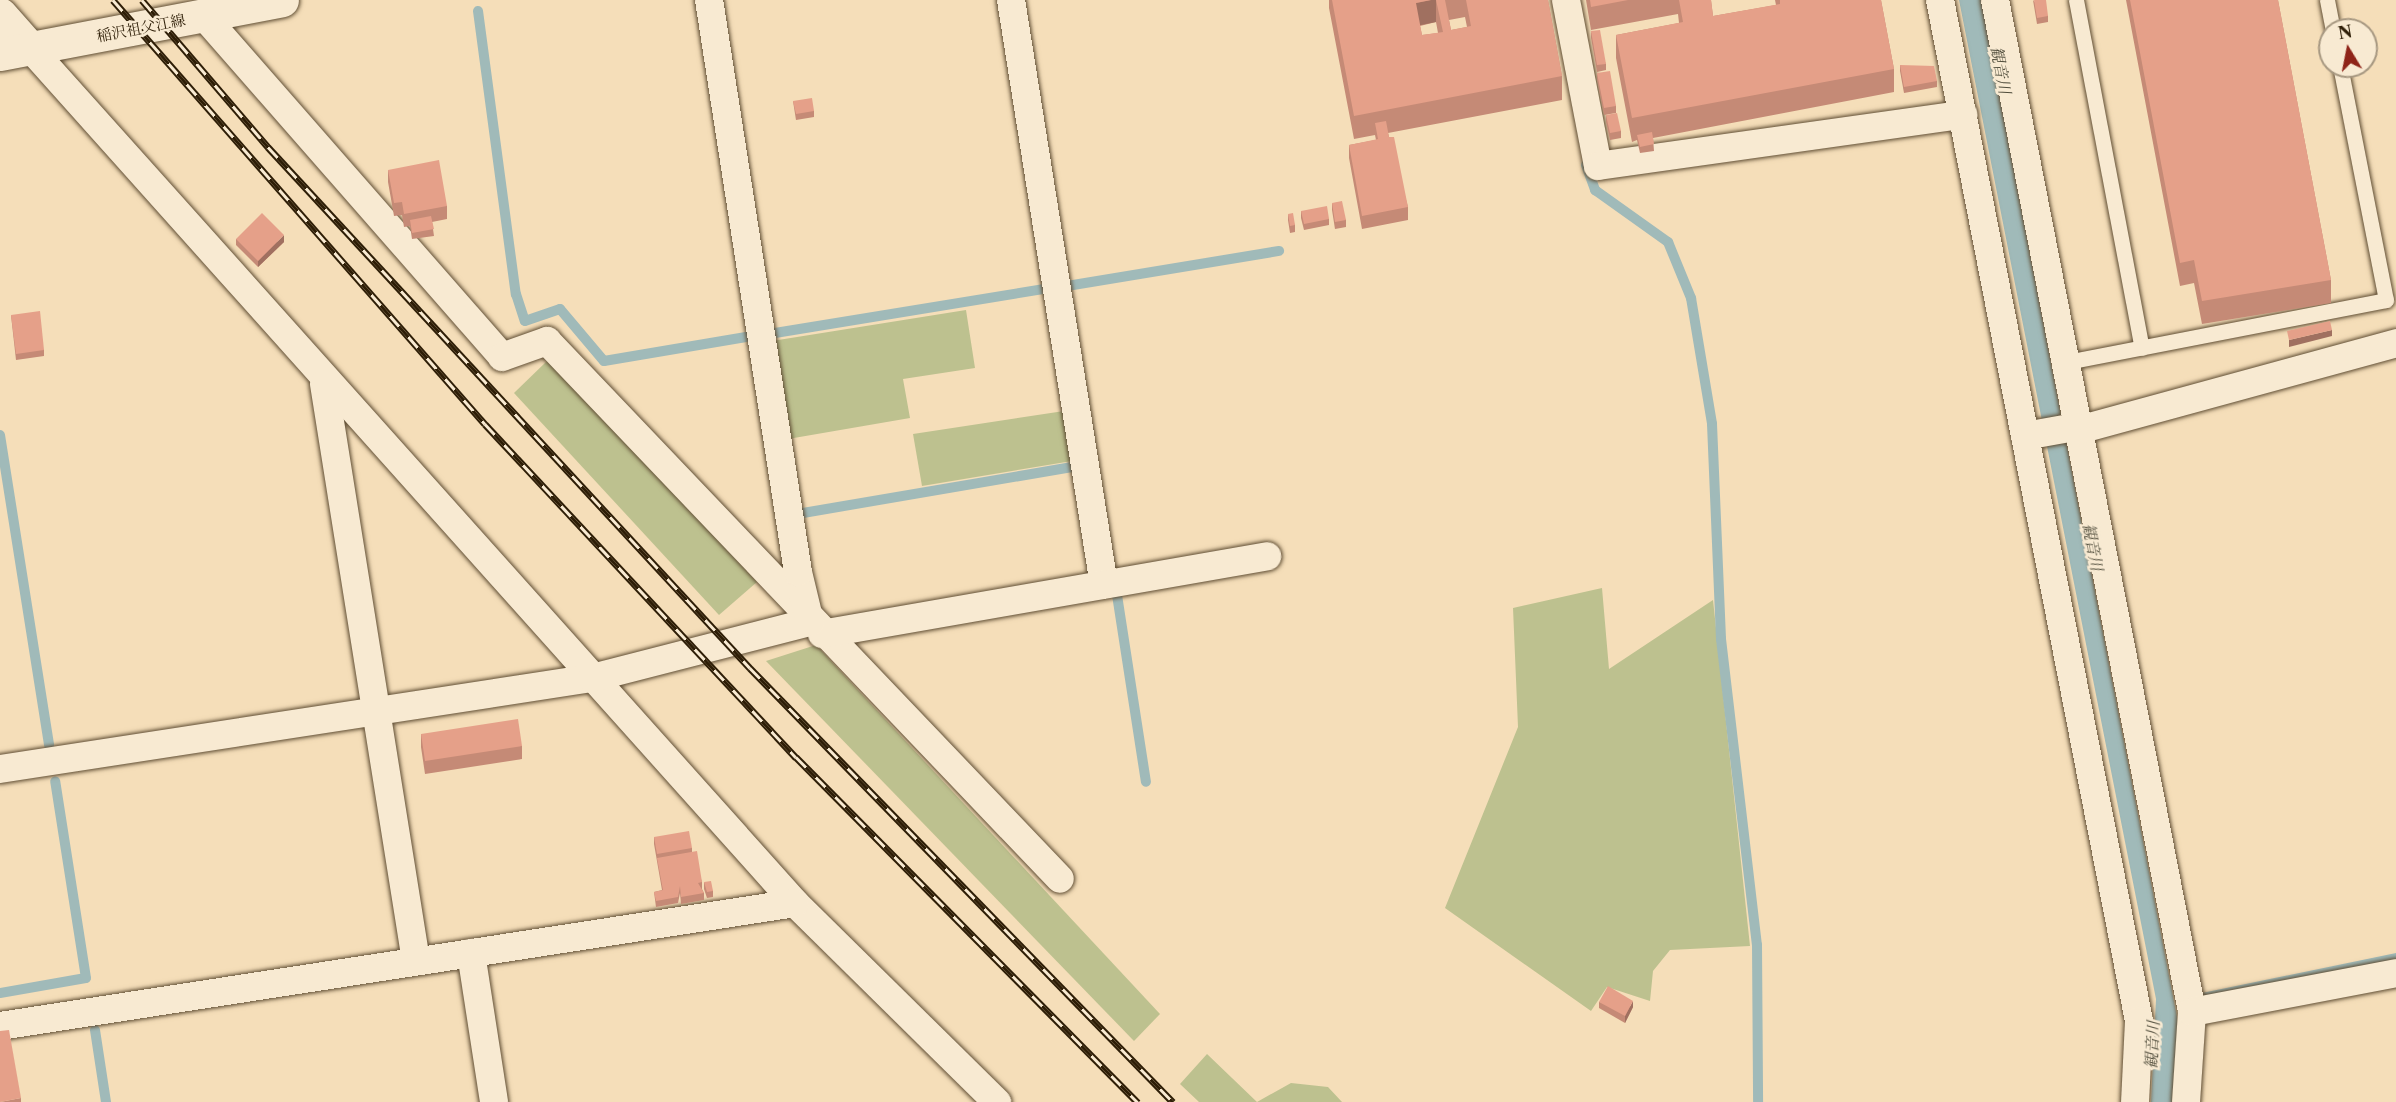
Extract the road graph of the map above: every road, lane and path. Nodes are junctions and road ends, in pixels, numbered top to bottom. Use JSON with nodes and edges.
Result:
{"nodes":[{"id":1,"x":282,"y":0,"type":"edge"},
{"id":2,"x":710,"y":0,"type":"edge"},
{"id":3,"x":1011,"y":0,"type":"edge"},
{"id":4,"x":1566,"y":0,"type":"edge"},
{"id":5,"x":1940,"y":0,"type":"edge"},
{"id":6,"x":1995,"y":0,"type":"edge"},
{"id":7,"x":2076,"y":0,"type":"edge"},
{"id":8,"x":2327,"y":0,"type":"edge"},
{"id":9,"x":245,"y":2,"type":"edge"},
{"id":10,"x":0,"y":14,"type":"edge"},
{"id":11,"x":204,"y":15,"type":"junction"},
{"id":12,"x":2331,"y":18,"type":"edge"},
{"id":13,"x":15,"y":52,"type":"edge"},
{"id":14,"x":2342,"y":78,"type":"edge"},
{"id":15,"x":1963,"y":115,"type":"junction"},
{"id":16,"x":2396,"y":343,"type":"edge"},
{"id":17,"x":2142,"y":348,"type":"junction"},
{"id":18,"x":2062,"y":363,"type":"junction"},
{"id":19,"x":324,"y":384,"type":"junction"},
{"id":20,"x":2072,"y":429,"type":"junction"},
{"id":21,"x":2031,"y":435,"type":"junction"},
{"id":22,"x":1268,"y":556,"type":"dead end"},
{"id":23,"x":1104,"y":585,"type":"junction"},
{"id":24,"x":816,"y":628,"type":"junction"},
{"id":25,"x":592,"y":678,"type":"junction"},
{"id":26,"x":377,"y":714,"type":"junction"},
{"id":27,"x":0,"y":769,"type":"edge"},
{"id":28,"x":1060,"y":879,"type":"dead end"},
{"id":29,"x":795,"y":903,"type":"junction"},
{"id":30,"x":471,"y":953,"type":"junction"},
{"id":31,"x":416,"y":962,"type":"junction"},
{"id":32,"x":2396,"y":973,"type":"edge"},
{"id":33,"x":2192,"y":1012,"type":"junction"},
{"id":34,"x":0,"y":1026,"type":"edge"},
{"id":35,"x":494,"y":1102,"type":"edge"},
{"id":36,"x":997,"y":1102,"type":"edge"},
{"id":37,"x":2135,"y":1102,"type":"edge"},
{"id":38,"x":2186,"y":1102,"type":"edge"}],
"edges":[{"from":1,"to":9,"type":"main road","name":"稲沢祖父江線"},
{"from":2,"to":24,"type":"street"},
{"from":3,"to":23,"type":"street"},
{"from":4,"to":15,"type":"street"},
{"from":5,"to":15,"type":"street"},
{"from":6,"to":18,"type":"street"},
{"from":7,"to":17,"type":"lane"},
{"from":8,"to":12,"type":"lane"},
{"from":9,"to":11,"type":"main road","name":"稲沢祖父江線"},
{"from":10,"to":13,"type":"main road"},
{"from":11,"to":13,"type":"main road","name":"稲沢祖父江線"},
{"from":11,"to":24,"type":"street"},
{"from":13,"to":19,"type":"street"},
{"from":14,"to":17,"type":"lane"},
{"from":15,"to":21,"type":"street"},
{"from":16,"to":20,"type":"street"},
{"from":17,"to":18,"type":"lane"},
{"from":18,"to":20,"type":"street"},
{"from":19,"to":25,"type":"street"},
{"from":19,"to":26,"type":"street"},
{"from":20,"to":21,"type":"street"},
{"from":20,"to":33,"type":"street"},
{"from":21,"to":37,"type":"street"},
{"from":22,"to":23,"type":"street"},
{"from":23,"to":24,"type":"street"},
{"from":24,"to":25,"type":"street"},
{"from":24,"to":28,"type":"street"},
{"from":25,"to":26,"type":"street"},
{"from":25,"to":29,"type":"street"},
{"from":26,"to":27,"type":"street"},
{"from":26,"to":31,"type":"street"},
{"from":29,"to":30,"type":"street"},
{"from":29,"to":36,"type":"street"},
{"from":30,"to":31,"type":"street"},
{"from":30,"to":35,"type":"street"},
{"from":31,"to":34,"type":"street"},
{"from":32,"to":33,"type":"street"},
{"from":33,"to":38,"type":"street"}]}
